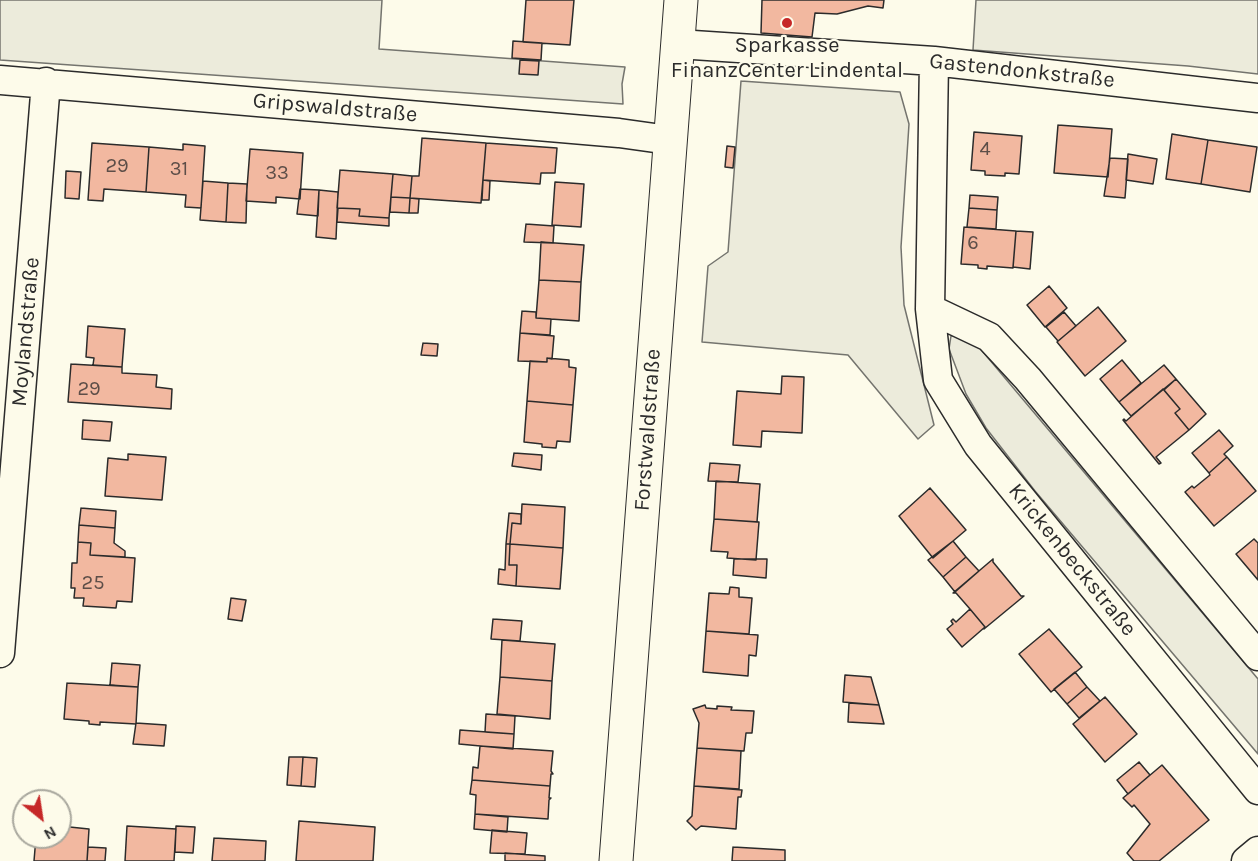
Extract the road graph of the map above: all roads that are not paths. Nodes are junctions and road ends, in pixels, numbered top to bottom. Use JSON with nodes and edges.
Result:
{"nodes":[{"id":1,"x":681,"y":0,"type":"edge"},
{"id":2,"x":678,"y":44,"type":"junction"},
{"id":3,"x":934,"y":61,"type":"junction"},
{"id":4,"x":0,"y":80,"type":"edge"},
{"id":5,"x":46,"y":82,"type":"junction"},
{"id":6,"x":1258,"y":98,"type":"edge"},
{"id":7,"x":669,"y":140,"type":"junction"},
{"id":8,"x":930,"y":309,"type":"junction"},
{"id":9,"x":0,"y":653,"type":"edge"},
{"id":10,"x":1258,"y":656,"type":"edge"},
{"id":11,"x":1258,"y":790,"type":"edge"},
{"id":12,"x":1258,"y":851,"type":"edge"},
{"id":13,"x":616,"y":861,"type":"edge"},
{"id":14,"x":1246,"y":861,"type":"edge"}],
"edges":[{"from":1,"to":2,"type":"street","name":"Forstwaldstraße"},
{"from":2,"to":3,"type":"street","name":"Gastendonkstraße"},
{"from":2,"to":7,"type":"street","name":"Forstwaldstraße"},
{"from":3,"to":6,"type":"street","name":"Gastendonkstraße"},
{"from":3,"to":8,"type":"street","name":"Krickenbeckstraße"},
{"from":4,"to":5,"type":"street","name":"Gripswaldstraße"},
{"from":5,"to":7,"type":"street","name":"Gripswaldstraße"},
{"from":5,"to":9,"type":"street","name":"Moylandstraße"},
{"from":7,"to":13,"type":"street","name":"Forstwaldstraße"},
{"from":8,"to":10,"type":"street"},
{"from":8,"to":11,"type":"street","name":"Krickenbeckstraße"},
{"from":12,"to":14,"type":"street"}]}
